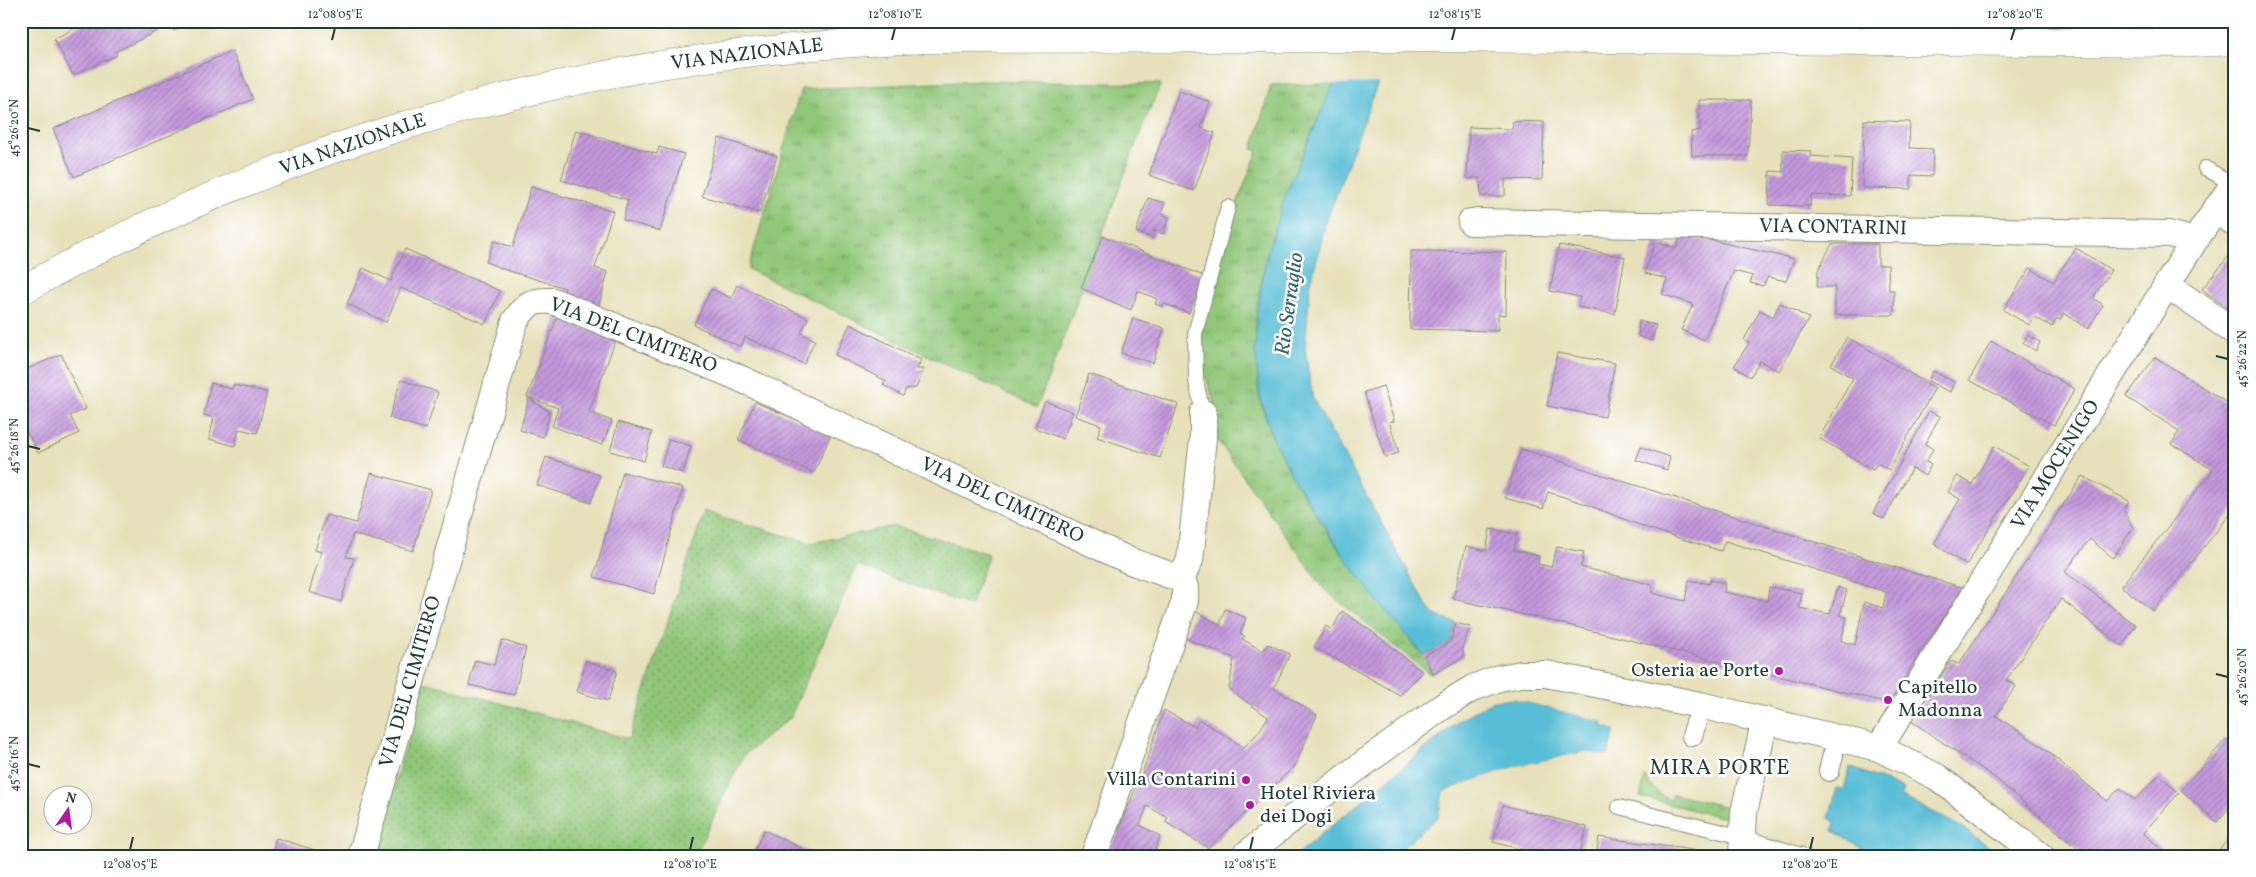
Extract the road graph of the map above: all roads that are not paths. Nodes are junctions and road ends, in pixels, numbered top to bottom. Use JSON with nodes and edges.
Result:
{"nodes":[{"id":1,"x":1302,"y":32,"type":"edge"},
{"id":2,"x":1442,"y":32,"type":"edge"},
{"id":3,"x":2235,"y":40,"type":"edge"},
{"id":4,"x":2205,"y":168,"type":"dead end"},
{"id":5,"x":2235,"y":181,"type":"edge"},
{"id":6,"x":1228,"y":207,"type":"dead end"},
{"id":7,"x":2225,"y":216,"type":"edge"},
{"id":8,"x":1471,"y":222,"type":"dead end"},
{"id":9,"x":2192,"y":244,"type":"junction"},
{"id":10,"x":2167,"y":285,"type":"junction"},
{"id":11,"x":21,"y":291,"type":"edge"},
{"id":12,"x":2235,"y":332,"type":"edge"},
{"id":13,"x":1203,"y":413,"type":"joint"},
{"id":14,"x":1181,"y":579,"type":"junction"},
{"id":15,"x":1765,"y":720,"type":"junction"},
{"id":16,"x":1879,"y":748,"type":"junction"},
{"id":17,"x":1619,"y":806,"type":"dead end"},
{"id":18,"x":1742,"y":846,"type":"edge"},
{"id":19,"x":360,"y":856,"type":"edge"},
{"id":20,"x":1094,"y":856,"type":"edge"},
{"id":21,"x":1244,"y":856,"type":"edge"},
{"id":22,"x":1806,"y":856,"type":"edge"},
{"id":23,"x":2041,"y":856,"type":"edge"}],
"edges":[{"from":1,"to":2,"type":"main road","name":"VIA NAZIONALE"},
{"from":1,"to":11,"type":"main road","name":"VIA NAZIONALE"},
{"from":2,"to":3,"type":"main road","name":"VIA NAZIONALE"},
{"from":4,"to":5,"type":"lane"},
{"from":5,"to":7,"type":"street","name":"VIA MOCENIGO"},
{"from":6,"to":13,"type":"lane"},
{"from":7,"to":9,"type":"street","name":"VIA MOCENIGO"},
{"from":8,"to":9,"type":"street","name":"VIA CONTARINI"},
{"from":9,"to":10,"type":"street","name":"VIA MOCENIGO"},
{"from":10,"to":12,"type":"street"},
{"from":10,"to":16,"type":"street","name":"VIA MOCENIGO"},
{"from":13,"to":14,"type":"street"},
{"from":14,"to":19,"type":"street","name":"VIA DEL CIMITERO"},
{"from":14,"to":20,"type":"street"},
{"from":15,"to":16,"type":"street"},
{"from":15,"to":18,"type":"street"},
{"from":15,"to":21,"type":"street"},
{"from":16,"to":23,"type":"street"},
{"from":17,"to":18,"type":"lane"},
{"from":18,"to":22,"type":"lane"}]}
